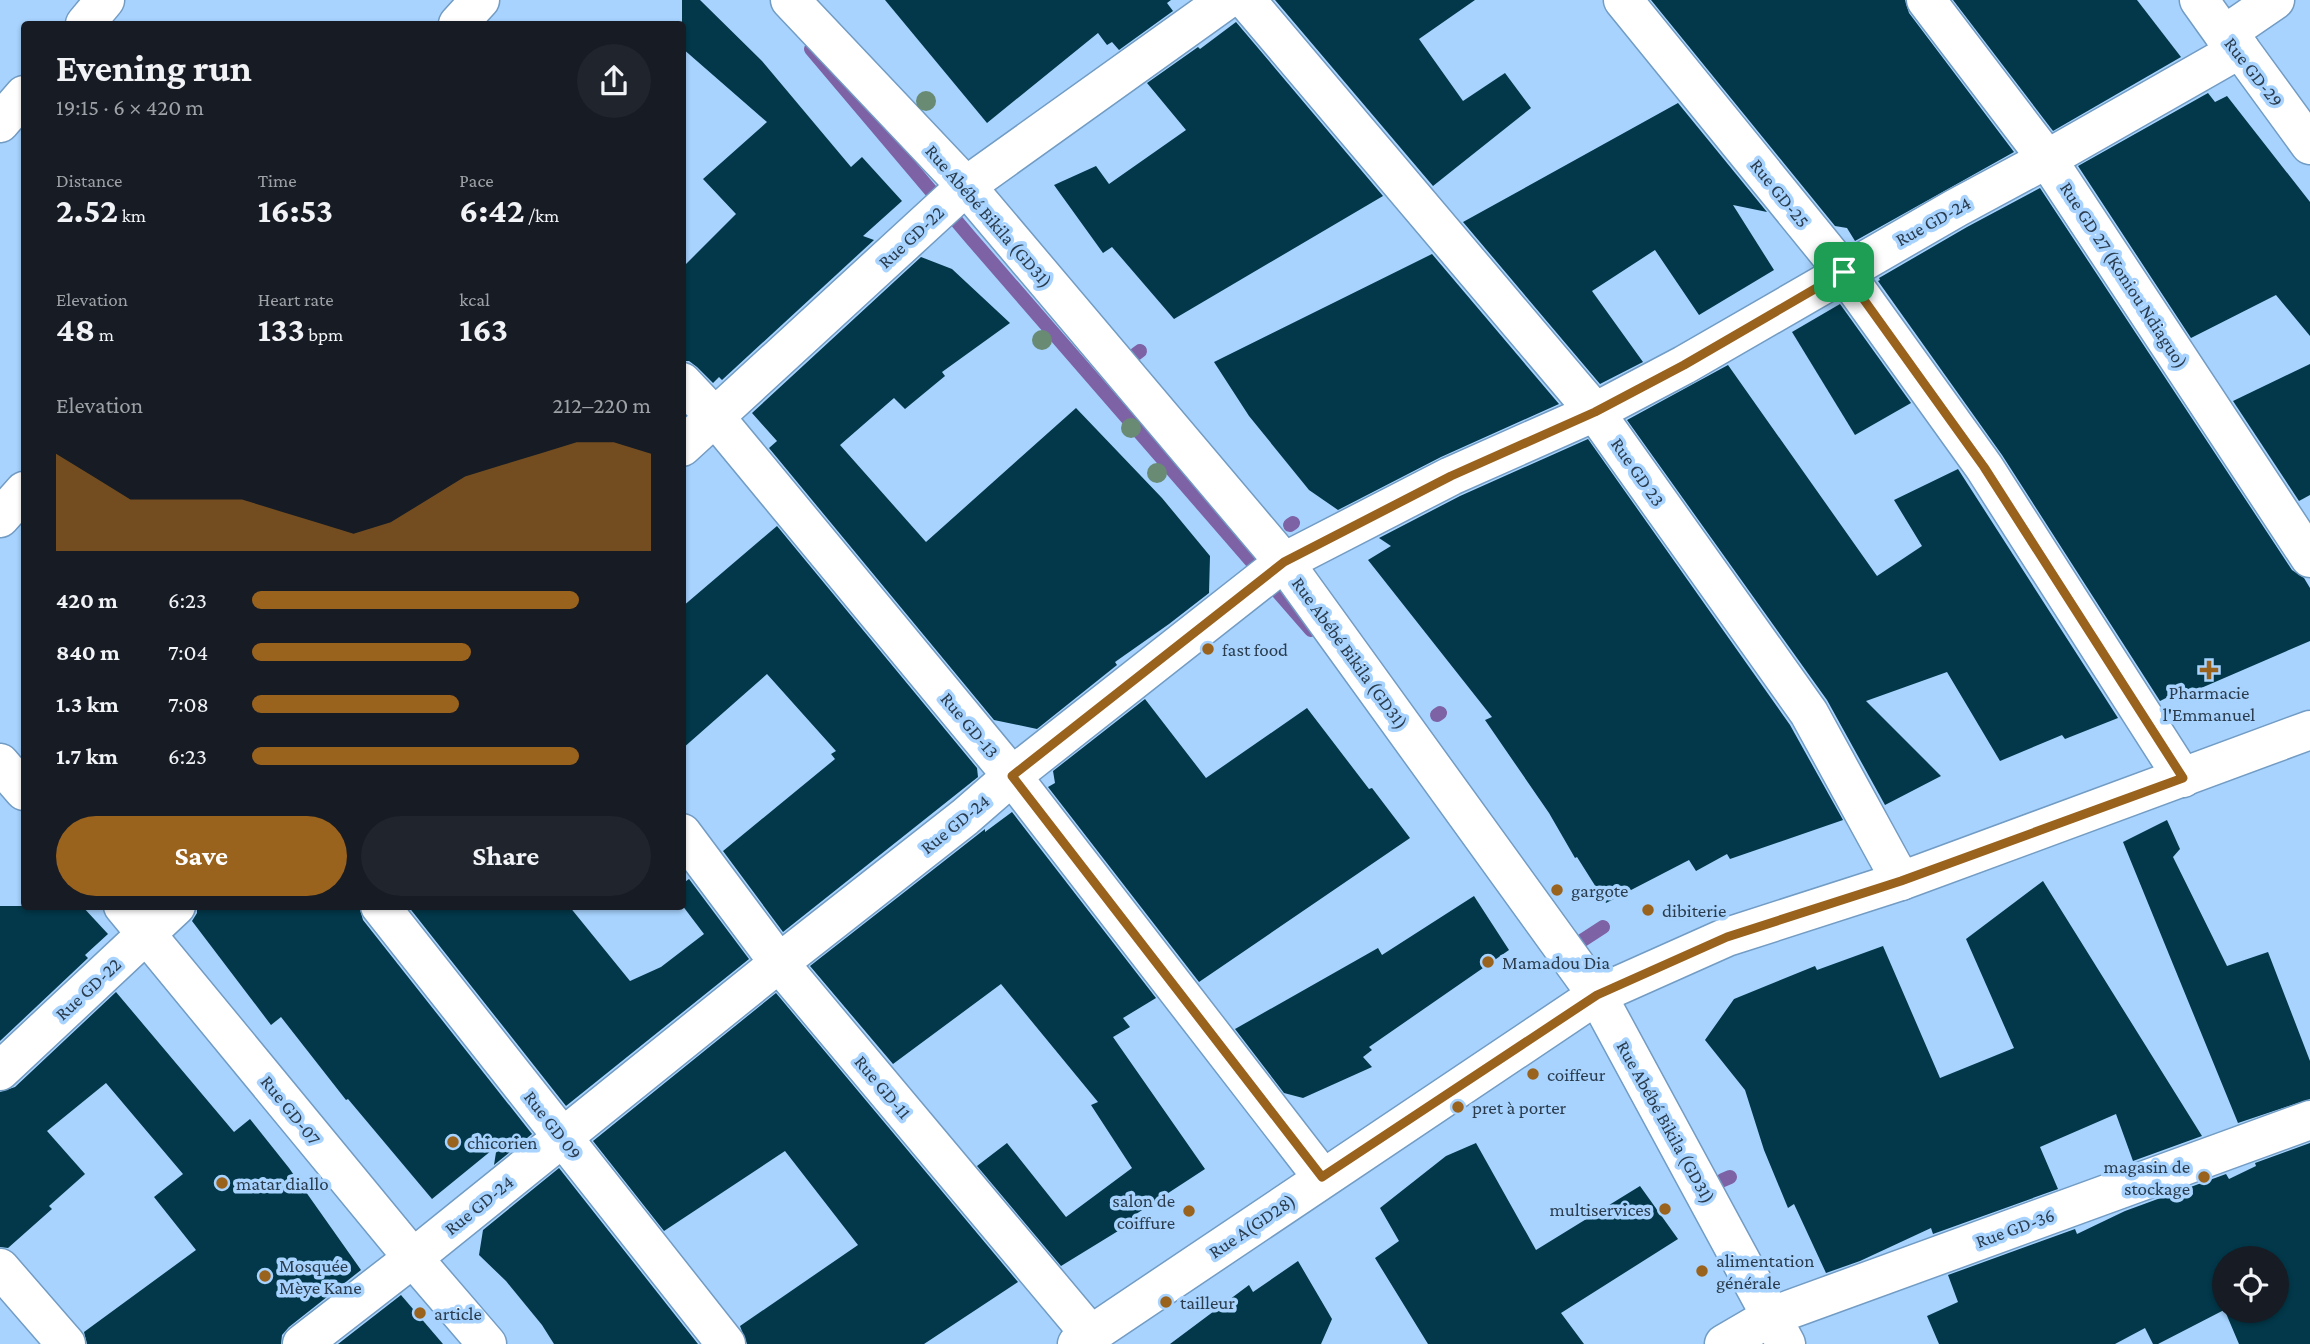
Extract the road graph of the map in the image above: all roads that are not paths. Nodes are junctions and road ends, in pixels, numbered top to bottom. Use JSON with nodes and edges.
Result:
{"nodes":[{"id":1,"x":105,"y":0,"type":"edge"},
{"id":2,"x":480,"y":0,"type":"edge"},
{"id":3,"x":790,"y":0,"type":"edge"},
{"id":4,"x":1226,"y":0,"type":"edge"},
{"id":5,"x":1246,"y":0,"type":"edge"},
{"id":6,"x":1623,"y":0,"type":"edge"},
{"id":7,"x":1926,"y":0,"type":"edge"},
{"id":8,"x":2199,"y":0,"type":"edge"},
{"id":9,"x":2275,"y":0,"type":"edge"},
{"id":10,"x":88,"y":21,"type":"edge"},
{"id":11,"x":461,"y":21,"type":"edge"},
{"id":12,"x":2232,"y":42,"type":"junction"},
{"id":13,"x":21,"y":98,"type":"edge"},
{"id":14,"x":0,"y":123,"type":"edge"},
{"id":15,"x":2310,"y":145,"type":"edge"},
{"id":16,"x":2047,"y":159,"type":"junction"},
{"id":17,"x":966,"y":186,"type":"junction"},
{"id":18,"x":1844,"y":272,"type":"junction"},
{"id":19,"x":686,"y":386,"type":"edge"},
{"id":20,"x":1595,"y":412,"type":"junction"},
{"id":21,"x":715,"y":417,"type":"junction"},
{"id":22,"x":686,"y":443,"type":"edge"},
{"id":23,"x":2310,"y":558,"type":"edge"},
{"id":24,"x":1284,"y":562,"type":"junction"},
{"id":25,"x":2310,"y":730,"type":"edge"},
{"id":26,"x":0,"y":763,"type":"edge"},
{"id":27,"x":1012,"y":776,"type":"junction"},
{"id":28,"x":2183,"y":778,"type":"junction"},
{"id":29,"x":21,"y":788,"type":"edge"},
{"id":30,"x":686,"y":838,"type":"edge"},
{"id":31,"x":1901,"y":881,"type":"junction"},
{"id":32,"x":164,"y":910,"type":"edge"},
{"id":33,"x":383,"y":910,"type":"edge"},
{"id":34,"x":134,"y":920,"type":"edge"},
{"id":35,"x":779,"y":963,"type":"junction"},
{"id":36,"x":1597,"y":995,"type":"junction"},
{"id":37,"x":0,"y":1070,"type":"edge"},
{"id":38,"x":2310,"y":1120,"type":"edge"},
{"id":39,"x":563,"y":1138,"type":"junction"},
{"id":40,"x":1322,"y":1177,"type":"junction"},
{"id":41,"x":413,"y":1258,"type":"junction"},
{"id":42,"x":0,"y":1268,"type":"edge"},
{"id":43,"x":1779,"y":1330,"type":"edge"},
{"id":44,"x":1084,"y":1339,"type":"edge"},
{"id":45,"x":66,"y":1344,"type":"edge"},
{"id":46,"x":302,"y":1344,"type":"edge"},
{"id":47,"x":487,"y":1344,"type":"edge"},
{"id":48,"x":726,"y":1344,"type":"edge"},
{"id":49,"x":1724,"y":1344,"type":"edge"}],
"edges":[{"from":1,"to":10,"type":"street"},
{"from":2,"to":11,"type":"street"},
{"from":3,"to":17,"type":"street","name":"Rue Abébé Bikila (GD31)"},
{"from":4,"to":17,"type":"street","name":"Rue GD-22"},
{"from":5,"to":20,"type":"street","name":"Rue GD 23"},
{"from":6,"to":18,"type":"street","name":"Rue GD-25"},
{"from":7,"to":16,"type":"street","name":"Rue GD 27 (Koniou Ndiaguo)"},
{"from":8,"to":12,"type":"street","name":"Rue GD-29"},
{"from":9,"to":12,"type":"street","name":"Rue GD-24"},
{"from":12,"to":15,"type":"street","name":"Rue GD-29"},
{"from":12,"to":16,"type":"street","name":"Rue GD-24"},
{"from":13,"to":14,"type":"street"},
{"from":16,"to":18,"type":"street","name":"Rue GD-24"},
{"from":16,"to":23,"type":"street","name":"Rue GD 27 (Koniou Ndiaguo)"},
{"from":17,"to":21,"type":"street","name":"Rue GD-22"},
{"from":17,"to":24,"type":"street","name":"Rue Abébé Bikila (GD31)"},
{"from":18,"to":20,"type":"street","name":"Rue GD-24"},
{"from":18,"to":28,"type":"street","name":"Rue GD-25"},
{"from":19,"to":21,"type":"street","name":"Rue GD-13"},
{"from":20,"to":24,"type":"street","name":"Rue GD-24"},
{"from":20,"to":31,"type":"street","name":"Rue GD 23"},
{"from":21,"to":22,"type":"street","name":"Rue GD-22"},
{"from":21,"to":27,"type":"street","name":"Rue GD-13"},
{"from":24,"to":27,"type":"street","name":"Rue GD-24"},
{"from":24,"to":36,"type":"street","name":"Rue Abébé Bikila (GD31)"},
{"from":25,"to":28,"type":"street","name":"Rue A(GD28)"},
{"from":26,"to":29,"type":"street"},
{"from":27,"to":35,"type":"street","name":"Rue GD-24"},
{"from":27,"to":40,"type":"street","name":"Rue GD-13"},
{"from":28,"to":31,"type":"street","name":"Rue A(GD28)"},
{"from":30,"to":35,"type":"street","name":"Rue GD-11"},
{"from":31,"to":36,"type":"street","name":"Rue A(GD28)"},
{"from":32,"to":34,"type":"street","name":"Rue GD-22"},
{"from":33,"to":39,"type":"street","name":"Rue GD 09"},
{"from":34,"to":37,"type":"street","name":"Rue GD-22"},
{"from":34,"to":41,"type":"street","name":"Rue GD-07"},
{"from":35,"to":39,"type":"street","name":"Rue GD-24"},
{"from":35,"to":44,"type":"street","name":"Rue GD-11"},
{"from":36,"to":40,"type":"street","name":"Rue A(GD28)"},
{"from":36,"to":43,"type":"street","name":"Rue Abébé Bikila (GD31)"},
{"from":38,"to":43,"type":"street","name":"Rue GD-36"},
{"from":39,"to":41,"type":"street","name":"Rue GD-24"},
{"from":39,"to":48,"type":"street","name":"Rue GD 09"},
{"from":40,"to":44,"type":"street","name":"Rue A(GD28)"},
{"from":41,"to":46,"type":"street","name":"Rue GD-24"},
{"from":41,"to":47,"type":"street","name":"Rue GD-07"},
{"from":42,"to":45,"type":"street"},
{"from":43,"to":49,"type":"street","name":"Rue GD-36"}]}
